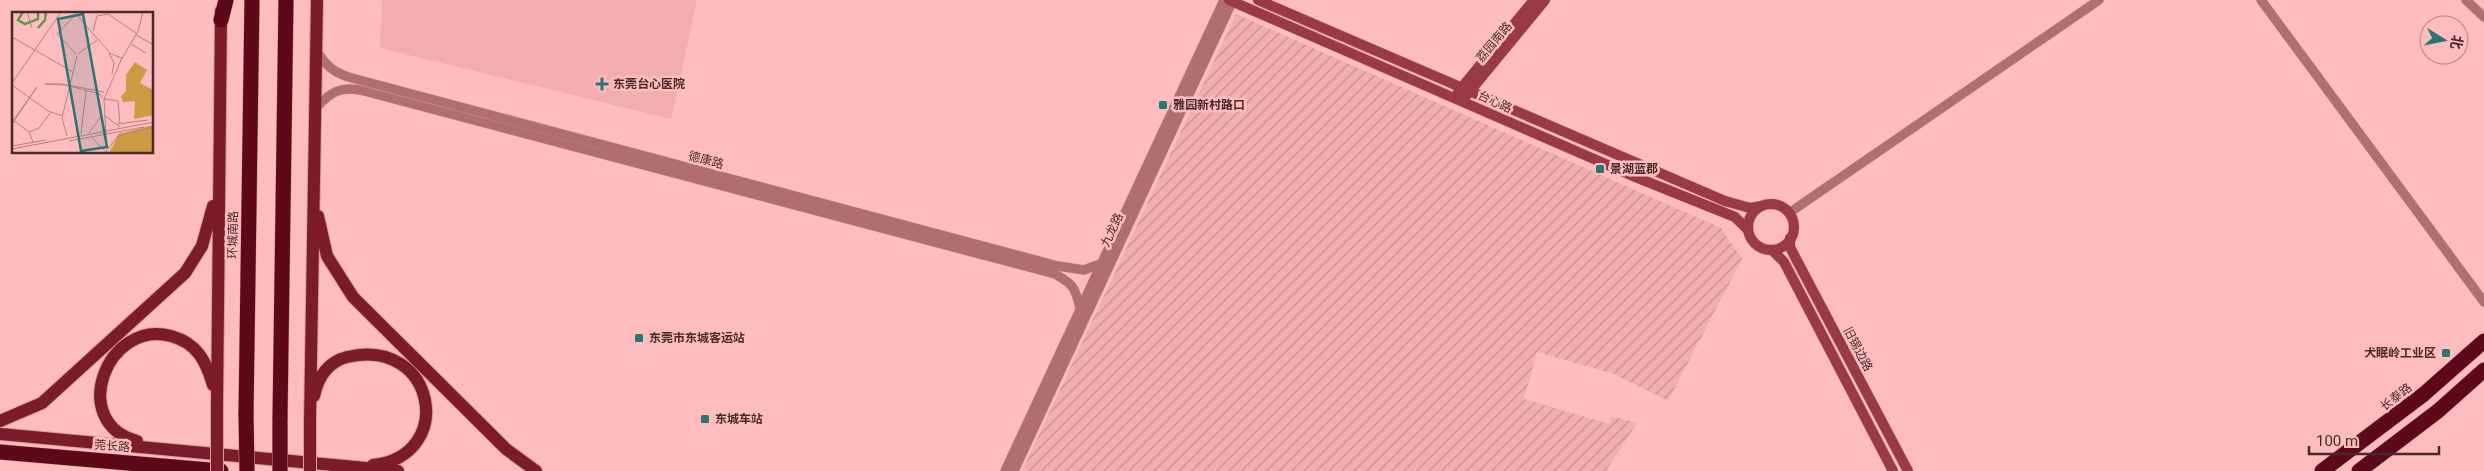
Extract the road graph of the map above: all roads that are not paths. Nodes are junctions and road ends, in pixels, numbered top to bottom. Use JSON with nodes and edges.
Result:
{"nodes":[{"id":1,"x":222,"y":0,"type":"edge"},
{"id":2,"x":226,"y":0,"type":"edge"},
{"id":3,"x":252,"y":0,"type":"edge"},
{"id":4,"x":286,"y":0,"type":"edge"},
{"id":5,"x":318,"y":0,"type":"edge"},
{"id":6,"x":1230,"y":0,"type":"edge"},
{"id":7,"x":1258,"y":0,"type":"edge"},
{"id":8,"x":1534,"y":0,"type":"edge"},
{"id":9,"x":1545,"y":0,"type":"edge"},
{"id":10,"x":2099,"y":0,"type":"edge"},
{"id":11,"x":2261,"y":0,"type":"edge"},
{"id":12,"x":2466,"y":0,"type":"edge"},
{"id":13,"x":2484,"y":17,"type":"edge"},
{"id":14,"x":221,"y":20,"type":"junction"},
{"id":15,"x":316,"y":50,"type":"junction"},
{"id":16,"x":1465,"y":90,"type":"junction"},
{"id":17,"x":1458,"y":99,"type":"junction"},
{"id":18,"x":315,"y":109,"type":"junction"},
{"id":19,"x":219,"y":180,"type":"junction"},
{"id":20,"x":313,"y":187,"type":"junction"},
{"id":21,"x":1762,"y":206,"type":"junction"},
{"id":22,"x":1789,"y":214,"type":"junction"},
{"id":23,"x":1748,"y":230,"type":"junction"},
{"id":24,"x":1790,"y":238,"type":"junction"},
{"id":25,"x":1772,"y":250,"type":"junction"},
{"id":26,"x":1100,"y":264,"type":"junction"},
{"id":27,"x":2484,"y":302,"type":"edge"},
{"id":28,"x":1080,"y":308,"type":"junction"},
{"id":29,"x":2484,"y":341,"type":"edge"},
{"id":30,"x":2484,"y":370,"type":"edge"},
{"id":31,"x":217,"y":406,"type":"junction"},
{"id":32,"x":310,"y":420,"type":"junction"},
{"id":33,"x":0,"y":422,"type":"edge"},
{"id":34,"x":0,"y":434,"type":"edge"},
{"id":35,"x":168,"y":450,"type":"junction"},
{"id":36,"x":0,"y":452,"type":"edge"},
{"id":37,"x":342,"y":466,"type":"junction"},
{"id":38,"x":217,"y":471,"type":"edge"},
{"id":39,"x":221,"y":471,"type":"edge"},
{"id":40,"x":247,"y":471,"type":"edge"},
{"id":41,"x":280,"y":471,"type":"edge"},
{"id":42,"x":310,"y":471,"type":"edge"},
{"id":43,"x":398,"y":471,"type":"edge"},
{"id":44,"x":536,"y":471,"type":"edge"},
{"id":45,"x":1005,"y":471,"type":"edge"},
{"id":46,"x":1014,"y":471,"type":"edge"},
{"id":47,"x":1893,"y":471,"type":"edge"},
{"id":48,"x":1908,"y":471,"type":"edge"},
{"id":49,"x":2322,"y":471,"type":"edge"},
{"id":50,"x":2359,"y":471,"type":"edge"}],
"edges":[{"from":1,"to":14,"type":"main road"},
{"from":2,"to":14,"type":"highway"},
{"from":3,"to":40,"type":"highway","name":"环城南路","bridge":true},
{"from":4,"to":41,"type":"highway","bridge":true},
{"from":5,"to":15,"type":"main road"},
{"from":6,"to":17,"type":"main road","name":"台心路"},
{"from":6,"to":26,"type":"street","name":"九龙路"},
{"from":6,"to":46,"type":"street","name":"九龙路"},
{"from":7,"to":16,"type":"main road","name":"台心路"},
{"from":8,"to":16,"type":"main road","name":"荔园南路"},
{"from":9,"to":16,"type":"main road","name":"荔园南路"},
{"from":10,"to":22,"type":"street"},
{"from":11,"to":27,"type":"street"},
{"from":12,"to":13,"type":"street"},
{"from":14,"to":19,"type":"main road"},
{"from":15,"to":18,"type":"main road"},
{"from":15,"to":26,"type":"street","name":"德康路"},
{"from":16,"to":17,"type":"main road","name":"荔园南路"},
{"from":16,"to":21,"type":"main road","name":"台心路"},
{"from":17,"to":23,"type":"main road","name":"台心路"},
{"from":18,"to":20,"type":"main road"},
{"from":18,"to":28,"type":"street","name":"德康路"},
{"from":19,"to":31,"type":"main road"},
{"from":19,"to":33,"type":"main road"},
{"from":20,"to":32,"type":"main road"},
{"from":20,"to":44,"type":"main road"},
{"from":21,"to":22,"type":"main road"},
{"from":21,"to":23,"type":"main road"},
{"from":22,"to":24,"type":"main road"},
{"from":23,"to":25,"type":"main road"},
{"from":24,"to":25,"type":"main road"},
{"from":24,"to":48,"type":"main road","name":"旧锡边路"},
{"from":25,"to":47,"type":"main road","name":"旧锡边路"},
{"from":26,"to":28,"type":"street","name":"九龙路"},
{"from":28,"to":45,"type":"street","name":"九龙路"},
{"from":29,"to":49,"type":"highway","name":"长泰路"},
{"from":30,"to":50,"type":"highway"},
{"from":31,"to":35,"type":"main road"},
{"from":31,"to":38,"type":"main road","bridge":true},
{"from":32,"to":37,"type":"main road"},
{"from":32,"to":42,"type":"main road","bridge":true},
{"from":34,"to":35,"type":"main road"},
{"from":35,"to":37,"type":"main road"},
{"from":36,"to":39,"type":"highway","name":"莞长路"},
{"from":37,"to":43,"type":"main road"}]}
